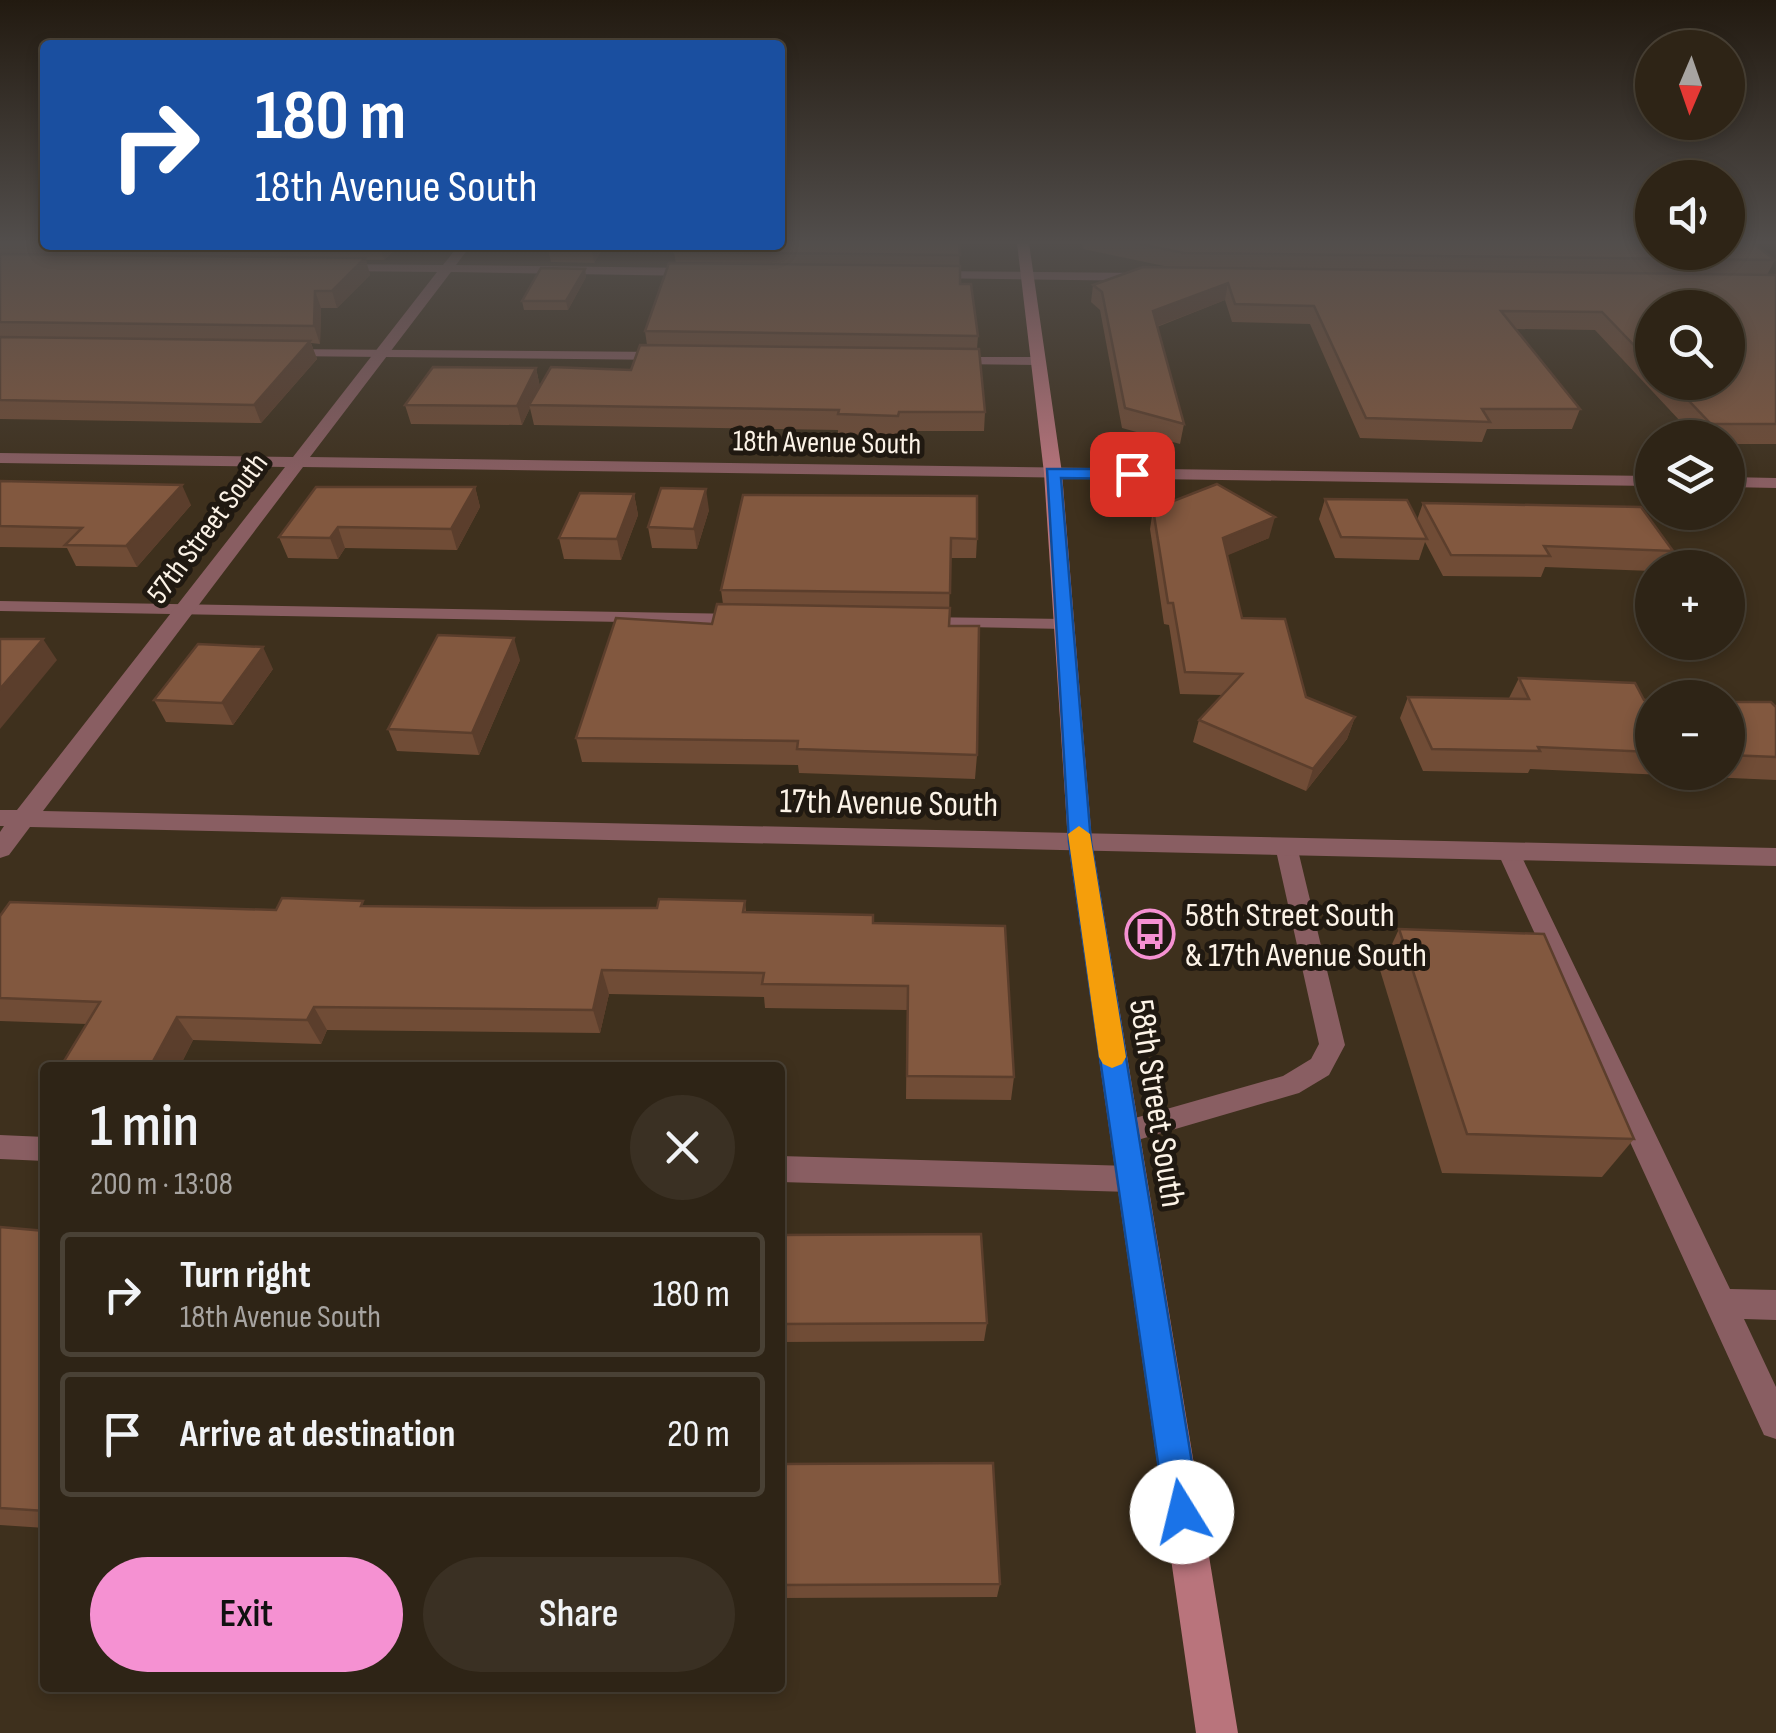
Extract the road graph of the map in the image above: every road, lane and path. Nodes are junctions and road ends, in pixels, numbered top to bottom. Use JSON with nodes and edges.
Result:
{"nodes":[{"id":1,"x":403,"y":324,"type":"edge"},
{"id":2,"x":1033,"y":324,"type":"edge"},
{"id":3,"x":266,"y":352,"type":"edge"},
{"id":4,"x":380,"y":353,"type":"junction"},
{"id":5,"x":679,"y":356,"type":"edge"},
{"id":6,"x":938,"y":360,"type":"edge"},
{"id":7,"x":1038,"y":360,"type":"junction"},
{"id":8,"x":0,"y":458,"type":"edge"},
{"id":9,"x":295,"y":462,"type":"junction"},
{"id":10,"x":1052,"y":473,"type":"junction"},
{"id":11,"x":1635,"y":481,"type":"edge"},
{"id":12,"x":1745,"y":482,"type":"edge"},
{"id":13,"x":1776,"y":483,"type":"edge"},
{"id":14,"x":0,"y":606,"type":"edge"},
{"id":15,"x":182,"y":610,"type":"junction"},
{"id":16,"x":770,"y":620,"type":"edge"},
{"id":17,"x":907,"y":622,"type":"edge"},
{"id":18,"x":1064,"y":624,"type":"junction"},
{"id":19,"x":12,"y":818,"type":"edge"},
{"id":20,"x":1080,"y":842,"type":"junction"},
{"id":21,"x":1286,"y":846,"type":"junction"},
{"id":22,"x":0,"y":849,"type":"edge"},
{"id":23,"x":1508,"y":851,"type":"junction"},
{"id":24,"x":1776,"y":856,"type":"edge"},
{"id":25,"x":1124,"y":1132,"type":"junction"},
{"id":26,"x":0,"y":1148,"type":"edge"},
{"id":27,"x":40,"y":1149,"type":"edge"},
{"id":28,"x":785,"y":1169,"type":"edge"},
{"id":29,"x":1131,"y":1179,"type":"junction"},
{"id":30,"x":1721,"y":1304,"type":"junction"},
{"id":31,"x":1776,"y":1305,"type":"edge"},
{"id":32,"x":1776,"y":1423,"type":"edge"},
{"id":33,"x":1217,"y":1733,"type":"edge"}],
"edges":[{"from":1,"to":4,"type":"street","name":"57th Street South"},
{"from":2,"to":7,"type":"street","name":"58th Street South"},
{"from":3,"to":4,"type":"lane"},
{"from":4,"to":5,"type":"lane"},
{"from":4,"to":9,"type":"street","name":"57th Street South"},
{"from":6,"to":7,"type":"lane"},
{"from":7,"to":10,"type":"street","name":"58th Street South"},
{"from":8,"to":9,"type":"street","name":"18th Avenue South"},
{"from":9,"to":10,"type":"street","name":"18th Avenue South"},
{"from":9,"to":15,"type":"street","name":"57th Street South"},
{"from":10,"to":11,"type":"street","name":"18th Avenue South"},
{"from":10,"to":18,"type":"street","name":"58th Street South"},
{"from":12,"to":13,"type":"street"},
{"from":14,"to":15,"type":"lane"},
{"from":15,"to":16,"type":"lane"},
{"from":15,"to":19,"type":"street","name":"57th Street South"},
{"from":17,"to":18,"type":"lane"},
{"from":18,"to":20,"type":"street","name":"58th Street South"},
{"from":19,"to":20,"type":"street","name":"17th Avenue South"},
{"from":19,"to":22,"type":"street","name":"57th Street South"},
{"from":20,"to":21,"type":"street","name":"17th Avenue South"},
{"from":20,"to":25,"type":"street","name":"58th Street South"},
{"from":21,"to":23,"type":"street","name":"17th Avenue South"},
{"from":21,"to":25,"type":"lane"},
{"from":23,"to":24,"type":"street","name":"17th Avenue South"},
{"from":23,"to":30,"type":"lane"},
{"from":25,"to":29,"type":"street","name":"58th Street South"},
{"from":26,"to":27,"type":"lane"},
{"from":28,"to":29,"type":"lane"},
{"from":29,"to":33,"type":"street","name":"58th Street South"},
{"from":30,"to":31,"type":"lane"},
{"from":30,"to":32,"type":"lane"}]}
